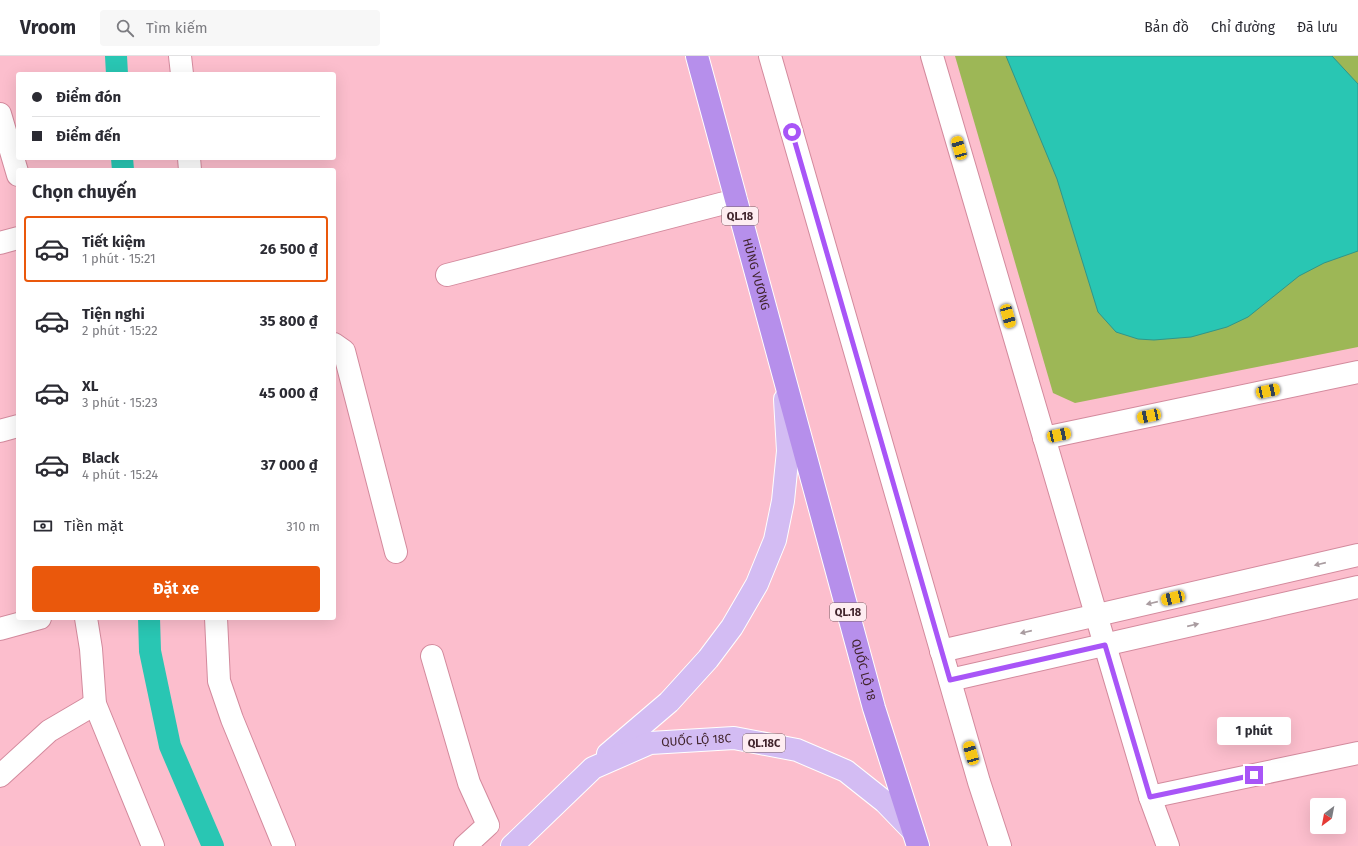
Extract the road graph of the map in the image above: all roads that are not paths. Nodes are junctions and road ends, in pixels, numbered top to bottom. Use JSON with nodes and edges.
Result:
{"nodes":[{"id":1,"x":180,"y":56,"type":"edge"},
{"id":2,"x":697,"y":56,"type":"edge"},
{"id":3,"x":770,"y":56,"type":"edge"},
{"id":4,"x":932,"y":56,"type":"edge"},
{"id":5,"x":182,"y":72,"type":"edge"},
{"id":6,"x":0,"y":114,"type":"edge"},
{"id":7,"x":16,"y":168,"type":"edge"},
{"id":8,"x":736,"y":200,"type":"junction"},
{"id":9,"x":16,"y":239,"type":"edge"},
{"id":10,"x":0,"y":243,"type":"edge"},
{"id":11,"x":447,"y":275,"type":"dead end"},
{"id":12,"x":336,"y":345,"type":"edge"},
{"id":13,"x":1358,"y":372,"type":"edge"},
{"id":14,"x":784,"y":376,"type":"junction"},
{"id":15,"x":16,"y":427,"type":"edge"},
{"id":16,"x":0,"y":431,"type":"edge"},
{"id":17,"x":1044,"y":438,"type":"junction"},
{"id":18,"x":396,"y":552,"type":"dead end"},
{"id":19,"x":1358,"y":555,"type":"edge"},
{"id":20,"x":1358,"y":587,"type":"edge"},
{"id":21,"x":1096,"y":615,"type":"junction"},
{"id":22,"x":33,"y":620,"type":"edge"},
{"id":23,"x":86,"y":620,"type":"edge"},
{"id":24,"x":216,"y":620,"type":"edge"},
{"id":25,"x":0,"y":629,"type":"edge"},
{"id":26,"x":1105,"y":645,"type":"junction"},
{"id":27,"x":941,"y":651,"type":"junction"},
{"id":28,"x":432,"y":656,"type":"dead end"},
{"id":29,"x":950,"y":680,"type":"junction"},
{"id":30,"x":95,"y":704,"type":"junction"},
{"id":31,"x":1358,"y":753,"type":"edge"},
{"id":32,"x":593,"y":768,"type":"junction"},
{"id":33,"x":0,"y":776,"type":"edge"},
{"id":34,"x":1150,"y":797,"type":"junction"},
{"id":35,"x":916,"y":839,"type":"edge"},
{"id":36,"x":153,"y":846,"type":"edge"},
{"id":37,"x":284,"y":846,"type":"edge"},
{"id":38,"x":465,"y":846,"type":"edge"},
{"id":39,"x":512,"y":846,"type":"edge"},
{"id":40,"x":1000,"y":846,"type":"edge"},
{"id":41,"x":1168,"y":846,"type":"edge"}],
"edges":[{"from":1,"to":5,"type":"street"},
{"from":2,"to":8,"type":"highway","name":"HÙNG VƯƠNG","number":"QL.18"},
{"from":3,"to":27,"type":"street"},
{"from":4,"to":17,"type":"street"},
{"from":6,"to":7,"type":"street"},
{"from":8,"to":11,"type":"street"},
{"from":8,"to":14,"type":"highway","name":"HÙNG VƯƠNG","number":"QL.18"},
{"from":9,"to":10,"type":"street"},
{"from":12,"to":18,"type":"street"},
{"from":13,"to":17,"type":"street"},
{"from":14,"to":32,"type":"main road"},
{"from":14,"to":35,"type":"highway","name":"QUỐC LỘ 18","number":"QL.18"},
{"from":15,"to":16,"type":"street"},
{"from":17,"to":21,"type":"street"},
{"from":19,"to":21,"type":"street","one_way":true},
{"from":26,"to":20,"type":"street","one_way":true},
{"from":21,"to":26,"type":"street"},
{"from":21,"to":27,"type":"street","one_way":true},
{"from":22,"to":25,"type":"street"},
{"from":23,"to":30,"type":"street"},
{"from":24,"to":37,"type":"street"},
{"from":26,"to":29,"type":"street"},
{"from":26,"to":34,"type":"street"},
{"from":27,"to":29,"type":"street"},
{"from":28,"to":38,"type":"street"},
{"from":29,"to":40,"type":"street"},
{"from":30,"to":33,"type":"street"},
{"from":30,"to":36,"type":"street"},
{"from":31,"to":34,"type":"street"},
{"from":32,"to":35,"type":"main road","name":"QUỐC LỘ 18C","number":"QL.18C"},
{"from":32,"to":39,"type":"main road","name":"QUỐC LỘ 18C","number":"QL.18C"},
{"from":34,"to":41,"type":"street"}]}
